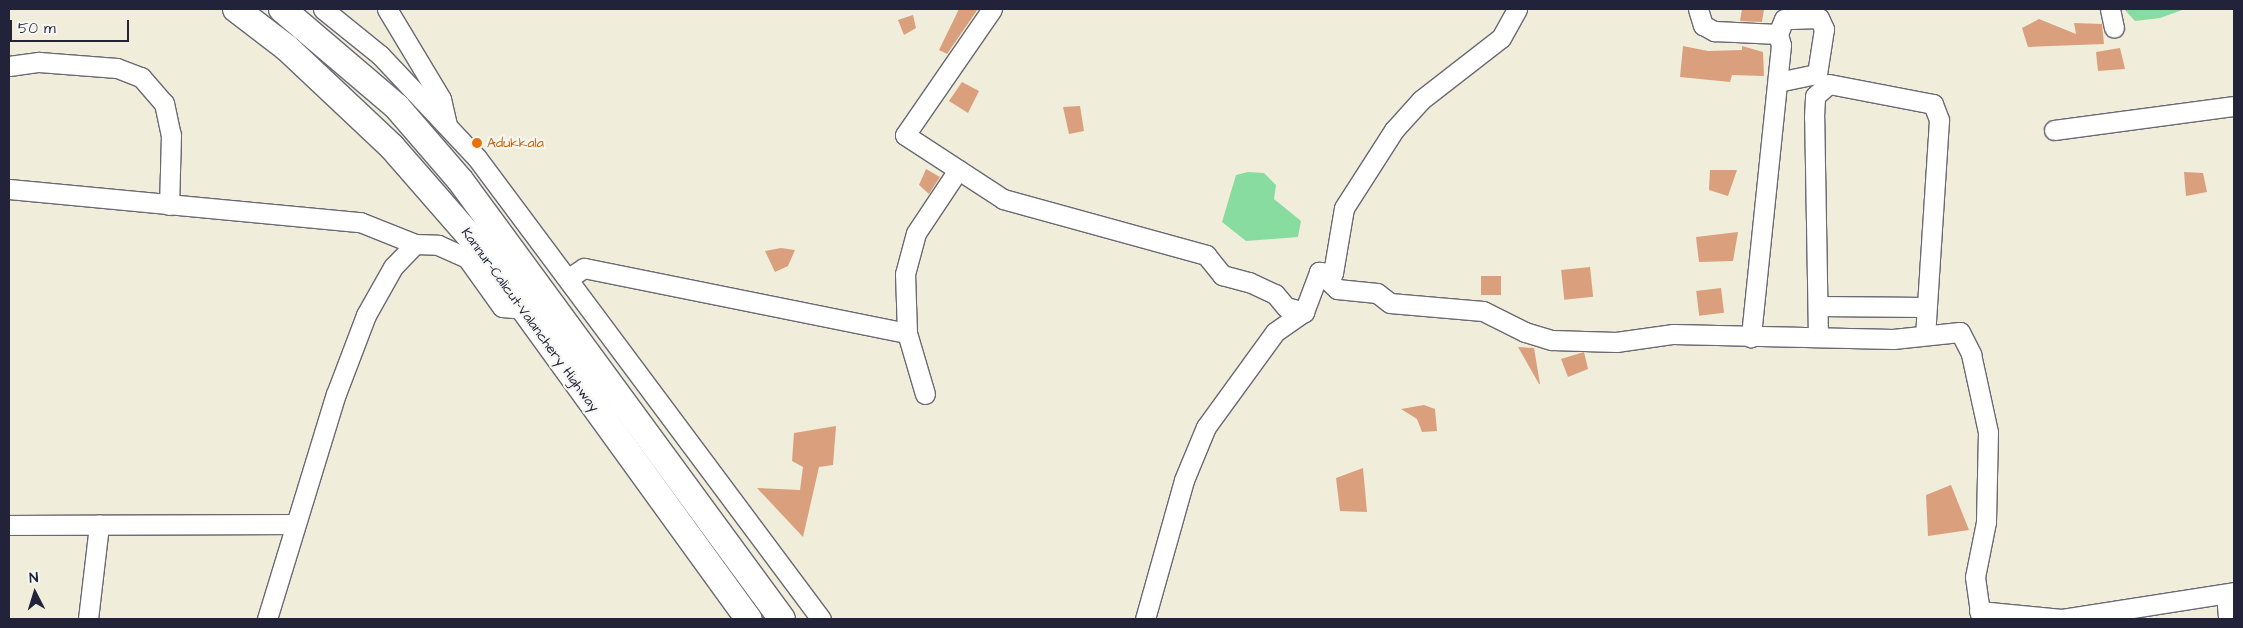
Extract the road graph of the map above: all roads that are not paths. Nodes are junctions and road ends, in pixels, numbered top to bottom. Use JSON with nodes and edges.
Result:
{"nodes":[{"id":1,"x":236,"y":9,"type":"edge"},
{"id":2,"x":282,"y":9,"type":"edge"},
{"id":3,"x":324,"y":9,"type":"edge"},
{"id":4,"x":387,"y":9,"type":"edge"},
{"id":5,"x":992,"y":9,"type":"edge"},
{"id":6,"x":1517,"y":9,"type":"edge"},
{"id":7,"x":1698,"y":9,"type":"edge"},
{"id":8,"x":2110,"y":9,"type":"edge"},
{"id":9,"x":1819,"y":13,"type":"edge"},
{"id":10,"x":2114,"y":28,"type":"dead end"},
{"id":11,"x":1778,"y":34,"type":"junction"},
{"id":12,"x":9,"y":66,"type":"edge"},
{"id":13,"x":1778,"y":82,"type":"junction"},
{"id":14,"x":2234,"y":106,"type":"edge"},
{"id":15,"x":448,"y":127,"type":"junction"},
{"id":16,"x":2054,"y":130,"type":"dead end"},
{"id":17,"x":958,"y":170,"type":"junction"},
{"id":18,"x":9,"y":189,"type":"edge"},
{"id":19,"x":170,"y":205,"type":"junction"},
{"id":20,"x":416,"y":244,"type":"junction"},
{"id":21,"x":1319,"y":272,"type":"junction"},
{"id":22,"x":569,"y":278,"type":"junction"},
{"id":23,"x":1818,"y":306,"type":"junction"},
{"id":24,"x":1926,"y":306,"type":"junction"},
{"id":25,"x":523,"y":309,"type":"junction"},
{"id":26,"x":1304,"y":312,"type":"junction"},
{"id":27,"x":906,"y":333,"type":"junction"},
{"id":28,"x":1925,"y":334,"type":"junction"},
{"id":29,"x":1751,"y":337,"type":"junction"},
{"id":30,"x":1818,"y":337,"type":"junction"},
{"id":31,"x":925,"y":394,"type":"dead end"},
{"id":32,"x":293,"y":524,"type":"junction"},
{"id":33,"x":99,"y":525,"type":"junction"},
{"id":34,"x":9,"y":526,"type":"edge"},
{"id":35,"x":2230,"y":593,"type":"edge"},
{"id":36,"x":1980,"y":615,"type":"edge"},
{"id":37,"x":88,"y":619,"type":"edge"},
{"id":38,"x":267,"y":619,"type":"edge"},
{"id":39,"x":749,"y":619,"type":"edge"},
{"id":40,"x":782,"y":619,"type":"edge"},
{"id":41,"x":821,"y":619,"type":"edge"},
{"id":42,"x":1145,"y":619,"type":"edge"},
{"id":43,"x":2228,"y":619,"type":"edge"}],
"edges":[{"from":1,"to":25,"type":"highway","name":"Kannur-Calicut-Valanchery Highway"},
{"from":2,"to":40,"type":"highway","name":"Kannur-Calicut-Valanchery Highway"},
{"from":3,"to":15,"type":"street"},
{"from":4,"to":15,"type":"street"},
{"from":5,"to":17,"type":"street"},
{"from":6,"to":21,"type":"street"},
{"from":7,"to":11,"type":"street"},
{"from":8,"to":10,"type":"street"},
{"from":9,"to":11,"type":"street"},
{"from":9,"to":13,"type":"street"},
{"from":11,"to":13,"type":"street"},
{"from":12,"to":19,"type":"street"},
{"from":13,"to":29,"type":"street"},
{"from":14,"to":16,"type":"street"},
{"from":15,"to":22,"type":"street"},
{"from":17,"to":26,"type":"street"},
{"from":17,"to":27,"type":"street"},
{"from":18,"to":19,"type":"street"},
{"from":19,"to":20,"type":"street"},
{"from":20,"to":25,"type":"street"},
{"from":20,"to":32,"type":"street"},
{"from":21,"to":26,"type":"street"},
{"from":21,"to":29,"type":"street"},
{"from":22,"to":27,"type":"street"},
{"from":22,"to":41,"type":"street"},
{"from":23,"to":24,"type":"street"},
{"from":23,"to":24,"type":"street"},
{"from":23,"to":30,"type":"street"},
{"from":24,"to":28,"type":"street"},
{"from":25,"to":39,"type":"highway","name":"Kannur-Calicut-Valanchery Highway"},
{"from":26,"to":42,"type":"street"},
{"from":27,"to":31,"type":"street"},
{"from":28,"to":30,"type":"street"},
{"from":28,"to":36,"type":"street"},
{"from":29,"to":30,"type":"street"},
{"from":32,"to":33,"type":"street"},
{"from":32,"to":38,"type":"street"},
{"from":33,"to":34,"type":"street"},
{"from":33,"to":37,"type":"street"},
{"from":35,"to":36,"type":"street"},
{"from":35,"to":43,"type":"street"}]}
